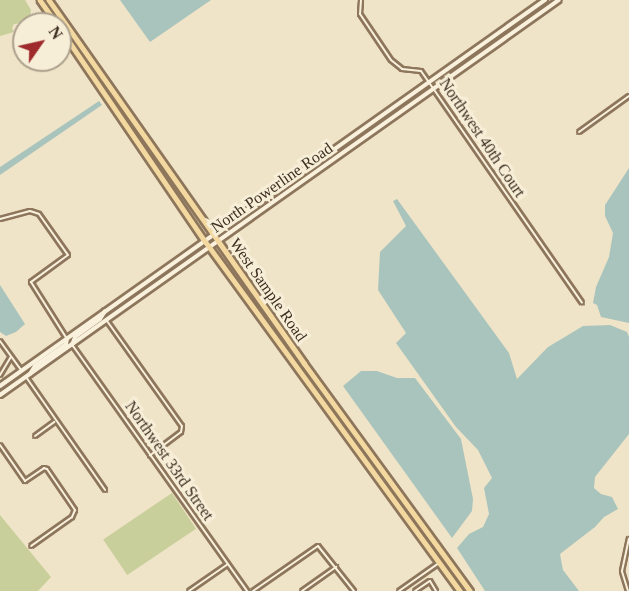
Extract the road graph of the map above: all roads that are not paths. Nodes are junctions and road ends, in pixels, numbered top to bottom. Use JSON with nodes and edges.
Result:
{"nodes":[{"id":1,"x":361,"y":0,"type":"edge"},
{"id":2,"x":545,"y":0,"type":"edge"},
{"id":3,"x":559,"y":0,"type":"edge"},
{"id":4,"x":532,"y":9,"type":"junction"},
{"id":5,"x":528,"y":22,"type":"junction"},
{"id":6,"x":72,"y":35,"type":"edge"},
{"id":7,"x":72,"y":42,"type":"edge"},
{"id":8,"x":429,"y":82,"type":"junction"},
{"id":9,"x":433,"y":88,"type":"junction"},
{"id":10,"x":629,"y":96,"type":"edge"},
{"id":11,"x":579,"y":132,"type":"dead end"},
{"id":12,"x":351,"y":137,"type":"junction"},
{"id":13,"x":363,"y":138,"type":"junction"},
{"id":14,"x":348,"y":148,"type":"junction"},
{"id":15,"x":152,"y":162,"type":"junction"},
{"id":16,"x":166,"y":166,"type":"junction"},
{"id":17,"x":158,"y":170,"type":"junction"},
{"id":18,"x":172,"y":175,"type":"junction"},
{"id":19,"x":287,"y":183,"type":"junction"},
{"id":20,"x":284,"y":194,"type":"junction"},
{"id":21,"x":0,"y":219,"type":"edge"},
{"id":22,"x":214,"y":234,"type":"junction"},
{"id":23,"x":219,"y":240,"type":"junction"},
{"id":24,"x":205,"y":241,"type":"junction"},
{"id":25,"x":210,"y":247,"type":"junction"},
{"id":26,"x":143,"y":285,"type":"junction"},
{"id":27,"x":139,"y":297,"type":"junction"},
{"id":28,"x":582,"y":303,"type":"dead end"},
{"id":29,"x":105,"y":311,"type":"junction"},
{"id":30,"x":106,"y":320,"type":"junction"},
{"id":31,"x":67,"y":339,"type":"junction"},
{"id":32,"x":0,"y":341,"type":"edge"},
{"id":33,"x":72,"y":345,"type":"junction"},
{"id":34,"x":11,"y":357,"type":"junction"},
{"id":35,"x":21,"y":371,"type":"junction"},
{"id":36,"x":30,"y":374,"type":"junction"},
{"id":37,"x":0,"y":375,"type":"edge"},
{"id":38,"x":26,"y":377,"type":"junction"},
{"id":39,"x":0,"y":386,"type":"edge"},
{"id":40,"x":0,"y":395,"type":"edge"},
{"id":41,"x":55,"y":421,"type":"junction"},
{"id":42,"x":35,"y":436,"type":"dead end"},
{"id":43,"x":0,"y":445,"type":"edge"},
{"id":44,"x":150,"y":455,"type":"junction"},
{"id":45,"x":105,"y":490,"type":"dead end"},
{"id":46,"x":629,"y":539,"type":"edge"},
{"id":47,"x":31,"y":546,"type":"dead end"},
{"id":48,"x":439,"y":563,"type":"junction"},
{"id":49,"x":228,"y":564,"type":"junction"},
{"id":50,"x":336,"y":567,"type":"junction"},
{"id":51,"x":350,"y":587,"type":"junction"},
{"id":52,"x":189,"y":591,"type":"edge"},
{"id":53,"x":247,"y":591,"type":"edge"},
{"id":54,"x":253,"y":591,"type":"edge"},
{"id":55,"x":302,"y":591,"type":"edge"},
{"id":56,"x":344,"y":591,"type":"edge"},
{"id":57,"x":354,"y":591,"type":"edge"},
{"id":58,"x":399,"y":591,"type":"edge"},
{"id":59,"x":415,"y":591,"type":"edge"},
{"id":60,"x":436,"y":591,"type":"edge"},
{"id":61,"x":460,"y":591,"type":"edge"},
{"id":62,"x":470,"y":591,"type":"edge"},
{"id":63,"x":628,"y":591,"type":"edge"}],
"edges":[{"from":1,"to":8,"type":"street","name":"Northwest 40th Court"},
{"from":2,"to":4,"type":"main road","name":"North Powerline Road"},
{"from":3,"to":5,"type":"main road","name":"North Powerline Road"},
{"from":4,"to":5,"type":"main road"},
{"from":4,"to":8,"type":"main road","name":"North Powerline Road"},
{"from":5,"to":9,"type":"main road","name":"North Powerline Road"},
{"from":6,"to":16,"type":"main road","name":"West Sample Road"},
{"from":7,"to":15,"type":"main road","name":"West Sample Road"},
{"from":8,"to":9,"type":"street","name":"Northwest 40th Court"},
{"from":8,"to":12,"type":"main road","name":"North Powerline Road"},
{"from":9,"to":13,"type":"main road","name":"North Powerline Road"},
{"from":9,"to":28,"type":"street","name":"Northwest 40th Court"},
{"from":10,"to":11,"type":"street"},
{"from":12,"to":13,"type":"main road"},
{"from":12,"to":14,"type":"main road"},
{"from":12,"to":19,"type":"main road","name":"North Powerline Road"},
{"from":13,"to":14,"type":"main road","name":"North Powerline Road"},
{"from":14,"to":20,"type":"main road","name":"North Powerline Road"},
{"from":15,"to":16,"type":"main road"},
{"from":15,"to":17,"type":"main road","name":"West Sample Road"},
{"from":16,"to":18,"type":"main road","name":"West Sample Road"},
{"from":17,"to":18,"type":"main road"},
{"from":17,"to":24,"type":"main road","name":"West Sample Road"},
{"from":18,"to":22,"type":"main road","name":"West Sample Road"},
{"from":19,"to":20,"type":"main road"},
{"from":19,"to":22,"type":"main road","name":"North Powerline Road"},
{"from":20,"to":23,"type":"main road","name":"North Powerline Road"},
{"from":21,"to":31,"type":"street"},
{"from":22,"to":23,"type":"main road","name":"West Sample Road"},
{"from":22,"to":24,"type":"main road","name":"North Powerline Road"},
{"from":23,"to":25,"type":"main road","name":"North Powerline Road"},
{"from":23,"to":62,"type":"main road","name":"West Sample Road"},
{"from":24,"to":25,"type":"main road","name":"West Sample Road"},
{"from":24,"to":26,"type":"main road","name":"North Powerline Road"},
{"from":25,"to":27,"type":"main road","name":"North Powerline Road"},
{"from":25,"to":48,"type":"main road","name":"West Sample Road"},
{"from":26,"to":27,"type":"main road"},
{"from":26,"to":29,"type":"main road","name":"North Powerline Road"},
{"from":27,"to":30,"type":"main road","name":"North Powerline Road"},
{"from":29,"to":31,"type":"main road","name":"North Powerline Road"},
{"from":29,"to":33,"type":"main road"},
{"from":30,"to":33,"type":"main road","name":"North Powerline Road"},
{"from":30,"to":44,"type":"street"},
{"from":31,"to":35,"type":"main road","name":"North Powerline Road"},
{"from":31,"to":36,"type":"main road"},
{"from":32,"to":34,"type":"street"},
{"from":33,"to":36,"type":"main road","name":"North Powerline Road"},
{"from":33,"to":44,"type":"street","name":"Northwest 33rd Street"},
{"from":34,"to":35,"type":"street"},
{"from":34,"to":37,"type":"street"},
{"from":35,"to":39,"type":"main road","name":"North Powerline Road"},
{"from":36,"to":38,"type":"main road","name":"North Powerline Road"},
{"from":38,"to":40,"type":"main road","name":"North Powerline Road"},
{"from":38,"to":41,"type":"street"},
{"from":41,"to":42,"type":"street"},
{"from":41,"to":45,"type":"street"},
{"from":43,"to":47,"type":"street"},
{"from":44,"to":49,"type":"street","name":"Northwest 33rd Street"},
{"from":46,"to":63,"type":"street"},
{"from":48,"to":58,"type":"street"},
{"from":48,"to":61,"type":"main road","name":"West Sample Road"},
{"from":49,"to":52,"type":"street"},
{"from":49,"to":53,"type":"street","name":"Northwest 33rd Street"},
{"from":50,"to":51,"type":"street"},
{"from":50,"to":54,"type":"street"},
{"from":50,"to":55,"type":"street"},
{"from":51,"to":56,"type":"street"},
{"from":51,"to":57,"type":"street"},
{"from":59,"to":60,"type":"street"}]}
